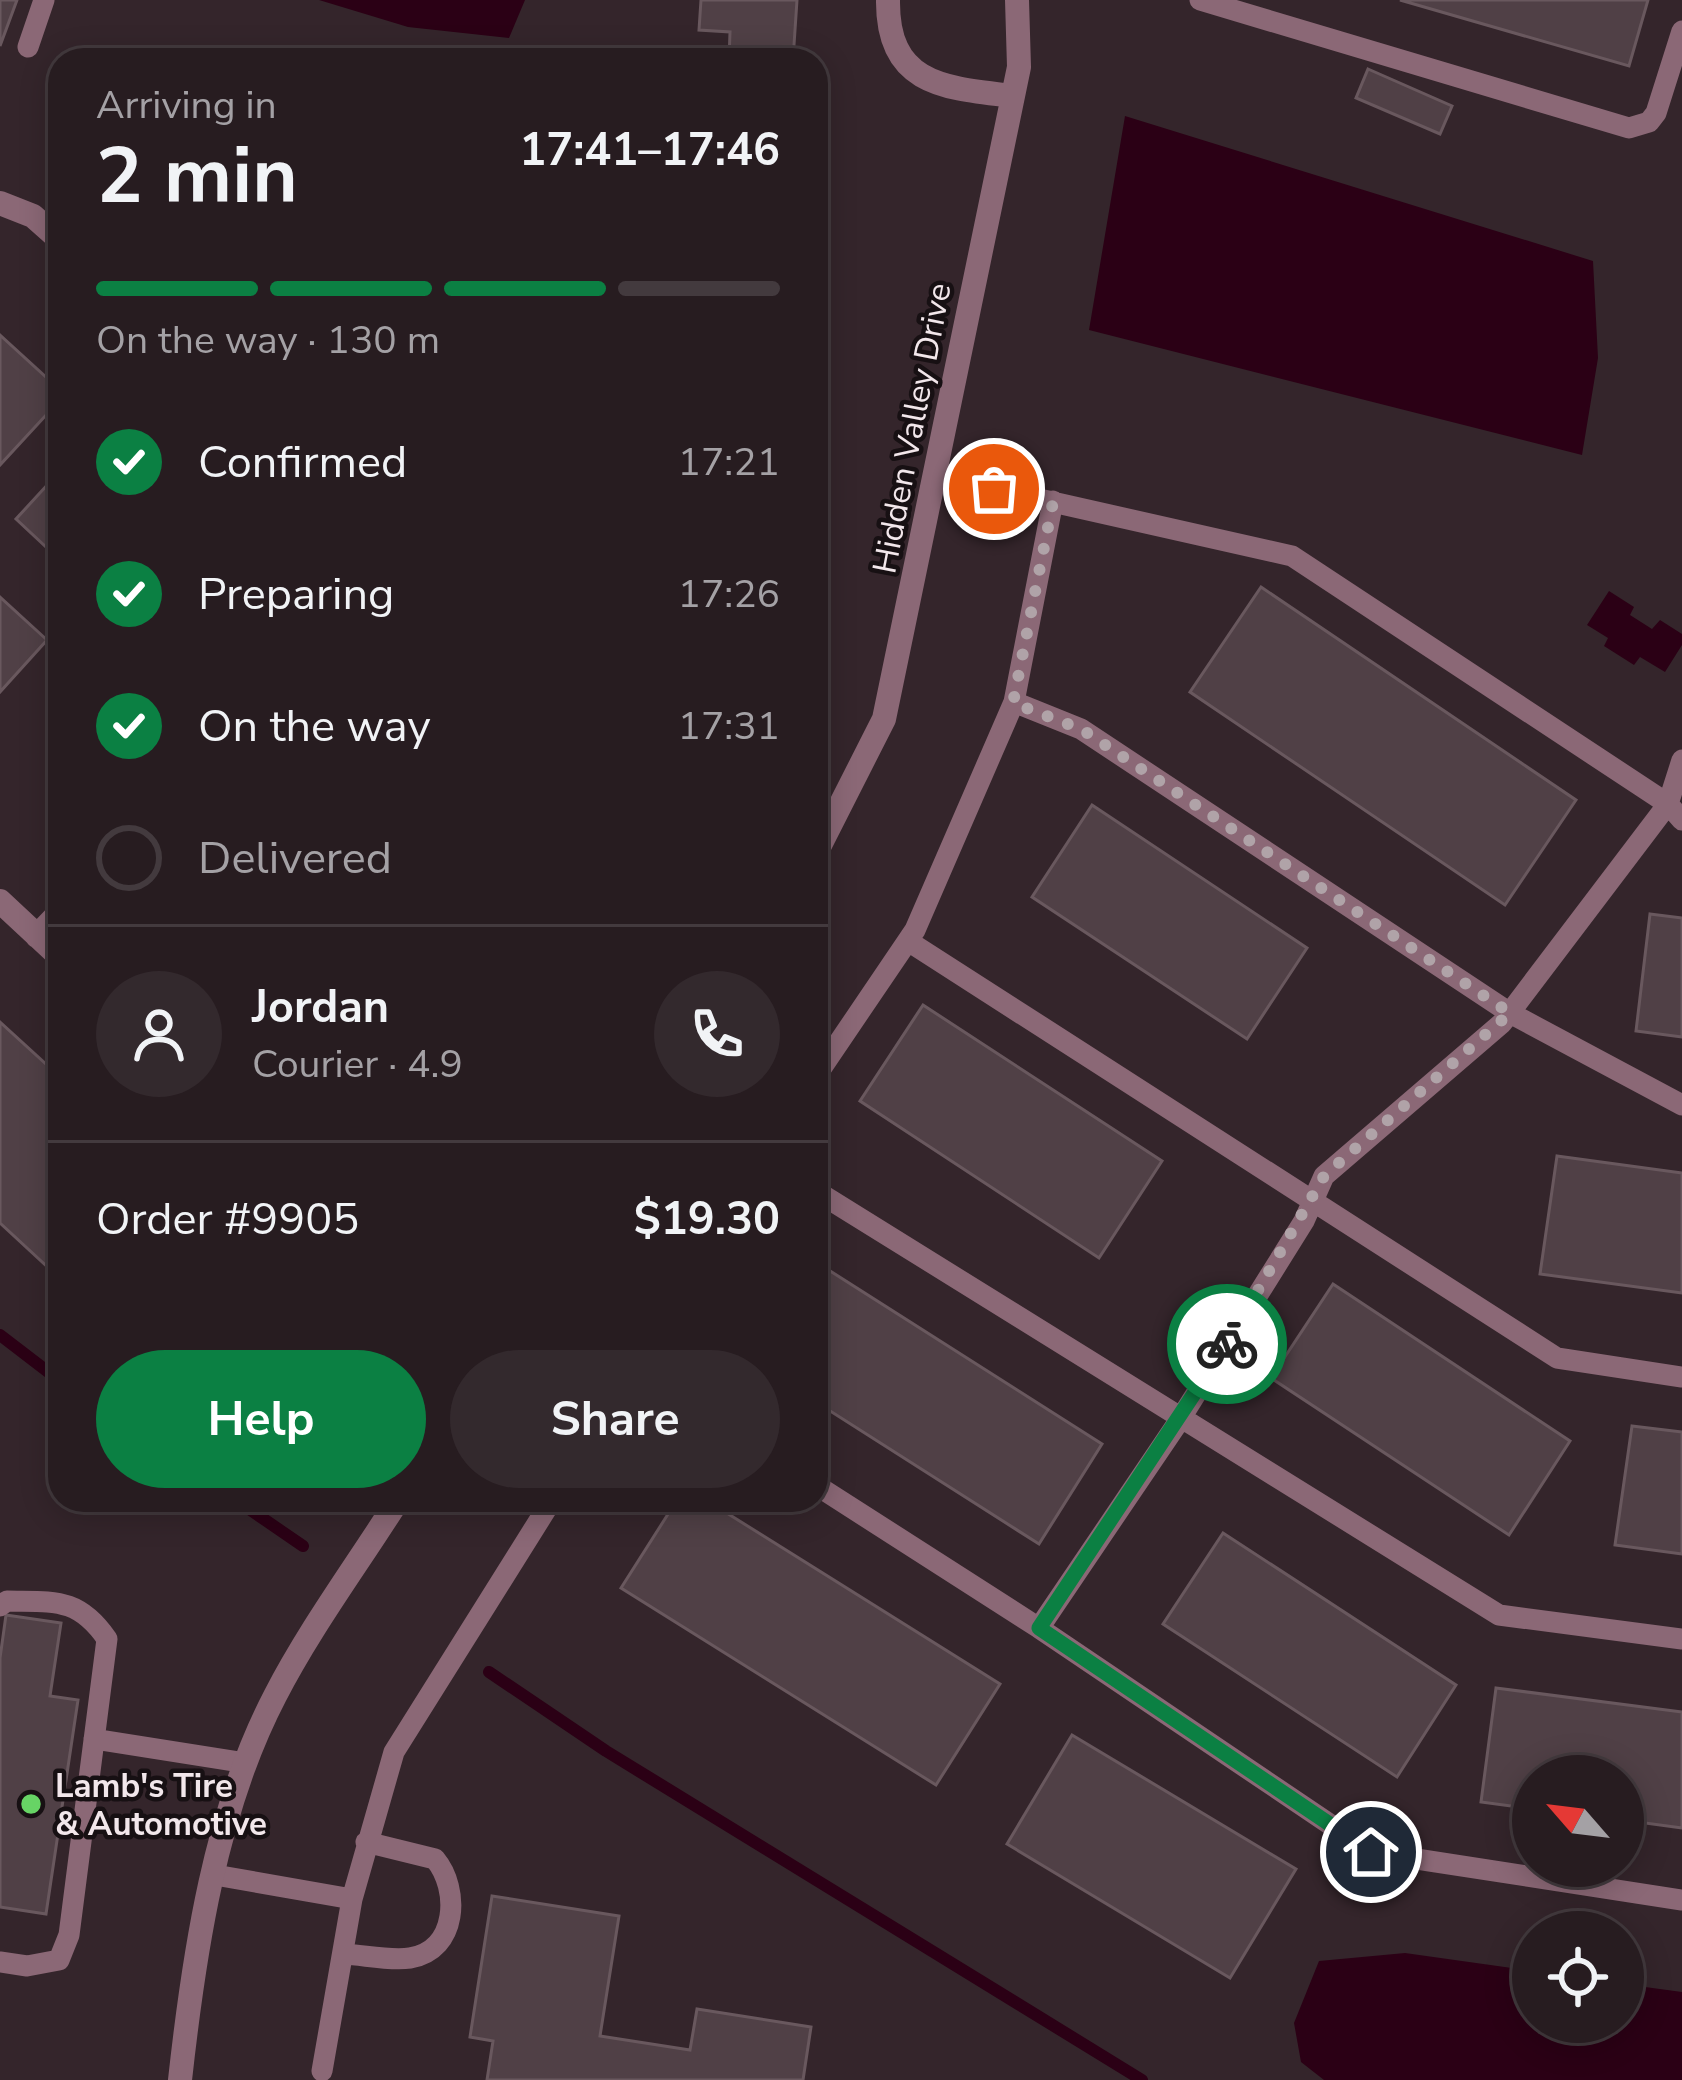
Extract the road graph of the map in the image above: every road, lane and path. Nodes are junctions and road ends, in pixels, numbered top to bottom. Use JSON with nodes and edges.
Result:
{"nodes":[{"id":1,"x":44,"y":0,"type":"edge"},
{"id":2,"x":888,"y":0,"type":"edge"},
{"id":3,"x":1017,"y":0,"type":"edge"},
{"id":4,"x":1200,"y":0,"type":"edge"},
{"id":5,"x":1682,"y":31,"type":"edge"},
{"id":6,"x":28,"y":47,"type":"dead end"},
{"id":7,"x":1013,"y":96,"type":"junction"},
{"id":8,"x":0,"y":203,"type":"edge"},
{"id":9,"x":48,"y":229,"type":"edge"},
{"id":10,"x":937,"y":476,"type":"junction"},
{"id":11,"x":1053,"y":502,"type":"junction"},
{"id":12,"x":1013,"y":703,"type":"junction"},
{"id":13,"x":1682,"y":760,"type":"edge"},
{"id":14,"x":1675,"y":812,"type":"edge"},
{"id":15,"x":828,"y":826,"type":"edge"},
{"id":16,"x":0,"y":901,"type":"edge"},
{"id":17,"x":48,"y":925,"type":"edge"},
{"id":18,"x":37,"y":936,"type":"junction"},
{"id":19,"x":908,"y":941,"type":"junction"},
{"id":20,"x":48,"y":946,"type":"edge"},
{"id":21,"x":1510,"y":1013,"type":"junction"},
{"id":22,"x":828,"y":1058,"type":"edge"},
{"id":23,"x":1682,"y":1105,"type":"edge"},
{"id":24,"x":828,"y":1199,"type":"edge"},
{"id":25,"x":1312,"y":1201,"type":"junction"},
{"id":26,"x":1682,"y":1377,"type":"edge"},
{"id":27,"x":1179,"y":1421,"type":"junction"},
{"id":28,"x":828,"y":1493,"type":"edge"},
{"id":29,"x":390,"y":1512,"type":"edge"},
{"id":30,"x":544,"y":1512,"type":"edge"},
{"id":31,"x":0,"y":1606,"type":"edge"},
{"id":32,"x":1039,"y":1628,"type":"junction"},
{"id":33,"x":1682,"y":1639,"type":"edge"},
{"id":34,"x":94,"y":1738,"type":"junction"},
{"id":35,"x":246,"y":1763,"type":"junction"},
{"id":36,"x":366,"y":1842,"type":"junction"},
{"id":37,"x":215,"y":1875,"type":"junction"},
{"id":38,"x":352,"y":1899,"type":"junction"},
{"id":39,"x":1682,"y":1900,"type":"edge"},
{"id":40,"x":344,"y":1954,"type":"junction"},
{"id":41,"x":0,"y":1962,"type":"edge"},
{"id":42,"x":322,"y":2071,"type":"dead end"},
{"id":43,"x":180,"y":2080,"type":"edge"}],
"edges":[{"from":1,"to":6,"type":"lane"},
{"from":2,"to":7,"type":"street"},
{"from":3,"to":7,"type":"street","name":"Hidden Valley Drive"},
{"from":4,"to":5,"type":"lane"},
{"from":7,"to":10,"type":"street","name":"Hidden Valley Drive"},
{"from":8,"to":9,"type":"street"},
{"from":10,"to":11,"type":"lane"},
{"from":10,"to":15,"type":"street","name":"Hidden Valley Drive"},
{"from":11,"to":12,"type":"lane"},
{"from":11,"to":14,"type":"lane"},
{"from":12,"to":19,"type":"lane"},
{"from":12,"to":21,"type":"lane"},
{"from":13,"to":14,"type":"lane"},
{"from":14,"to":21,"type":"lane"},
{"from":16,"to":18,"type":"street"},
{"from":17,"to":18,"type":"street"},
{"from":18,"to":20,"type":"street"},
{"from":19,"to":22,"type":"lane"},
{"from":19,"to":25,"type":"lane"},
{"from":21,"to":23,"type":"lane"},
{"from":21,"to":25,"type":"lane"},
{"from":24,"to":27,"type":"lane"},
{"from":25,"to":26,"type":"lane"},
{"from":25,"to":27,"type":"lane"},
{"from":27,"to":32,"type":"lane"},
{"from":27,"to":33,"type":"lane"},
{"from":28,"to":32,"type":"lane"},
{"from":29,"to":35,"type":"street"},
{"from":30,"to":36,"type":"lane"},
{"from":31,"to":34,"type":"lane"},
{"from":32,"to":39,"type":"lane"},
{"from":34,"to":35,"type":"lane"},
{"from":34,"to":41,"type":"lane"},
{"from":35,"to":37,"type":"street"},
{"from":36,"to":38,"type":"lane"},
{"from":36,"to":40,"type":"lane"},
{"from":37,"to":38,"type":"lane"},
{"from":37,"to":43,"type":"street"},
{"from":38,"to":40,"type":"lane"},
{"from":40,"to":42,"type":"lane"}]}
